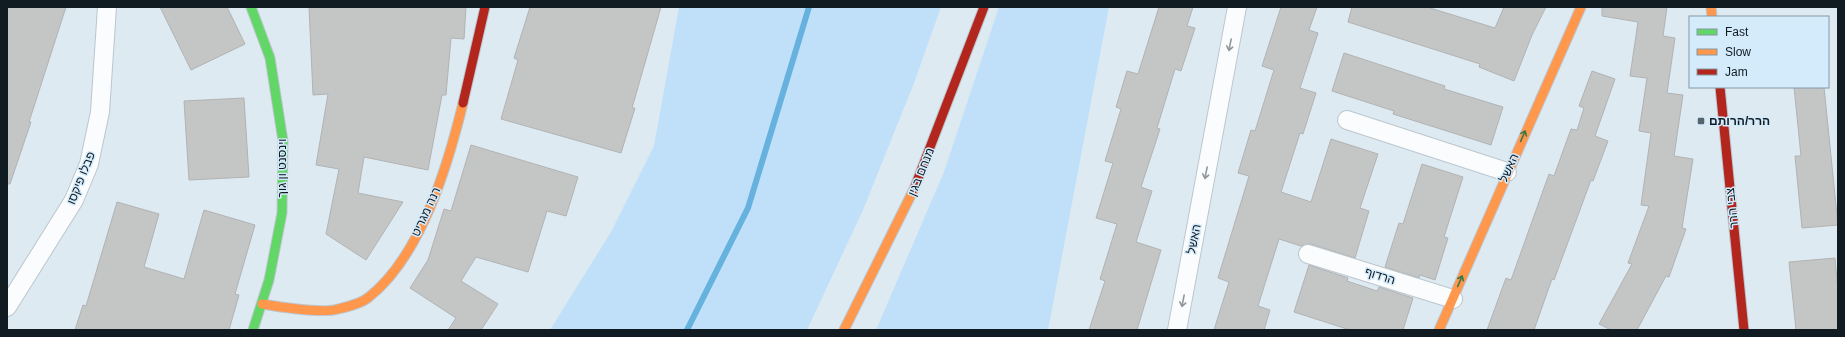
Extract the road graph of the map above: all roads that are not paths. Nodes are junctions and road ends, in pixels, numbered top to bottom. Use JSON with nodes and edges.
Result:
{"nodes":[{"id":1,"x":107,"y":7,"type":"edge"},
{"id":2,"x":251,"y":7,"type":"edge"},
{"id":3,"x":485,"y":7,"type":"edge"},
{"id":4,"x":984,"y":7,"type":"edge"},
{"id":5,"x":1237,"y":7,"type":"edge"},
{"id":6,"x":1581,"y":7,"type":"edge"},
{"id":7,"x":1720,"y":88,"type":"edge"},
{"id":8,"x":1347,"y":120,"type":"dead end"},
{"id":9,"x":1507,"y":172,"type":"junction"},
{"id":10,"x":1308,"y":254,"type":"dead end"},
{"id":11,"x":1452,"y":299,"type":"junction"},
{"id":12,"x":262,"y":304,"type":"junction"},
{"id":13,"x":7,"y":307,"type":"edge"},
{"id":14,"x":253,"y":330,"type":"edge"},
{"id":15,"x":844,"y":330,"type":"edge"},
{"id":16,"x":1177,"y":330,"type":"edge"},
{"id":17,"x":1439,"y":330,"type":"edge"},
{"id":18,"x":1744,"y":330,"type":"edge"}],
"edges":[{"from":1,"to":13,"type":"street","name":"פבלו פיקסו"},
{"from":2,"to":12,"type":"street","name":"וינסנט ון גוך"},
{"from":3,"to":12,"type":"street","name":"רנה מגריט"},
{"from":4,"to":15,"type":"street","name":"מנחם בגין"},
{"from":5,"to":16,"type":"street","name":"האשל","one_way":true},
{"from":9,"to":6,"type":"street","name":"האשל","one_way":true},
{"from":7,"to":18,"type":"street","name":"צבי הרר"},
{"from":8,"to":9,"type":"street"},
{"from":11,"to":9,"type":"street","name":"האשל","one_way":true},
{"from":10,"to":11,"type":"street","name":"הרדוף"},
{"from":11,"to":17,"type":"street","name":"האשל"},
{"from":12,"to":14,"type":"street","name":"וינסנט ון גוך"}]}
